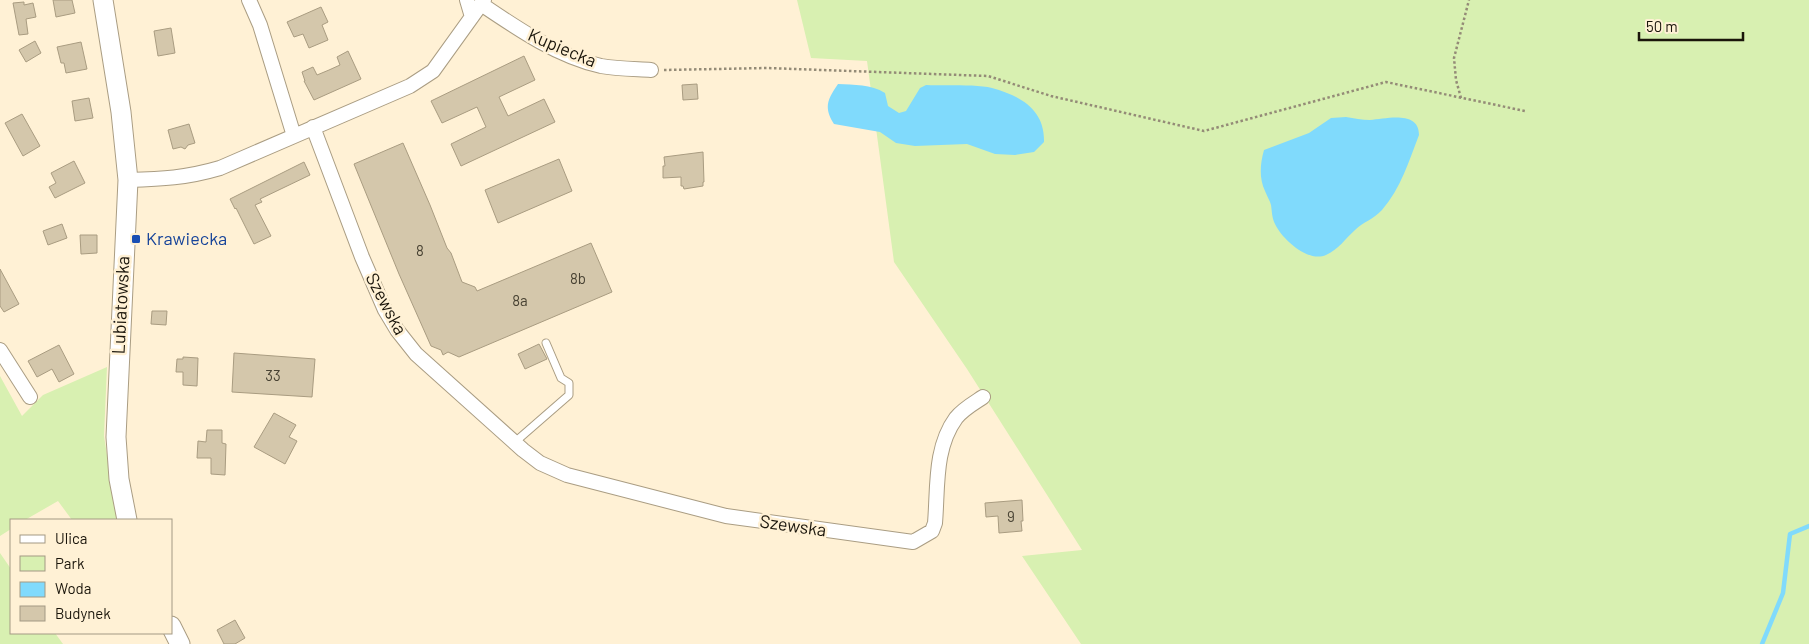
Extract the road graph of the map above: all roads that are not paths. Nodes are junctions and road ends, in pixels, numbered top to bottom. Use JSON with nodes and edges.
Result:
{"nodes":[{"id":1,"x":103,"y":0,"type":"edge"},
{"id":2,"x":249,"y":0,"type":"edge"},
{"id":3,"x":467,"y":0,"type":"edge"},
{"id":4,"x":483,"y":2,"type":"edge"},
{"id":5,"x":472,"y":17,"type":"junction"},
{"id":6,"x":651,"y":70,"type":"road end"},
{"id":7,"x":313,"y":128,"type":"junction"},
{"id":8,"x":294,"y":136,"type":"junction"},
{"id":9,"x":128,"y":180,"type":"junction"},
{"id":10,"x":546,"y":343,"type":"dead end"},
{"id":11,"x":0,"y":350,"type":"edge"},
{"id":12,"x":30,"y":397,"type":"dead end"},
{"id":13,"x":984,"y":397,"type":"dead end"},
{"id":14,"x":515,"y":442,"type":"junction"},
{"id":15,"x":127,"y":519,"type":"edge"},
{"id":16,"x":172,"y":628,"type":"edge"},
{"id":17,"x":180,"y":644,"type":"edge"}],
"edges":[{"from":1,"to":9,"type":"street","name":"Lubiatowska"},
{"from":2,"to":8,"type":"street"},
{"from":3,"to":5,"type":"street"},
{"from":4,"to":5,"type":"street"},
{"from":4,"to":6,"type":"street","name":"Kupiecka"},
{"from":5,"to":7,"type":"street"},
{"from":7,"to":8,"type":"street"},
{"from":7,"to":14,"type":"street","name":"Szewska"},
{"from":8,"to":9,"type":"street"},
{"from":9,"to":15,"type":"street","name":"Lubiatowska"},
{"from":10,"to":14,"type":"lane"},
{"from":11,"to":12,"type":"street"},
{"from":13,"to":14,"type":"street","name":"Szewska"},
{"from":16,"to":17,"type":"street"}]}
